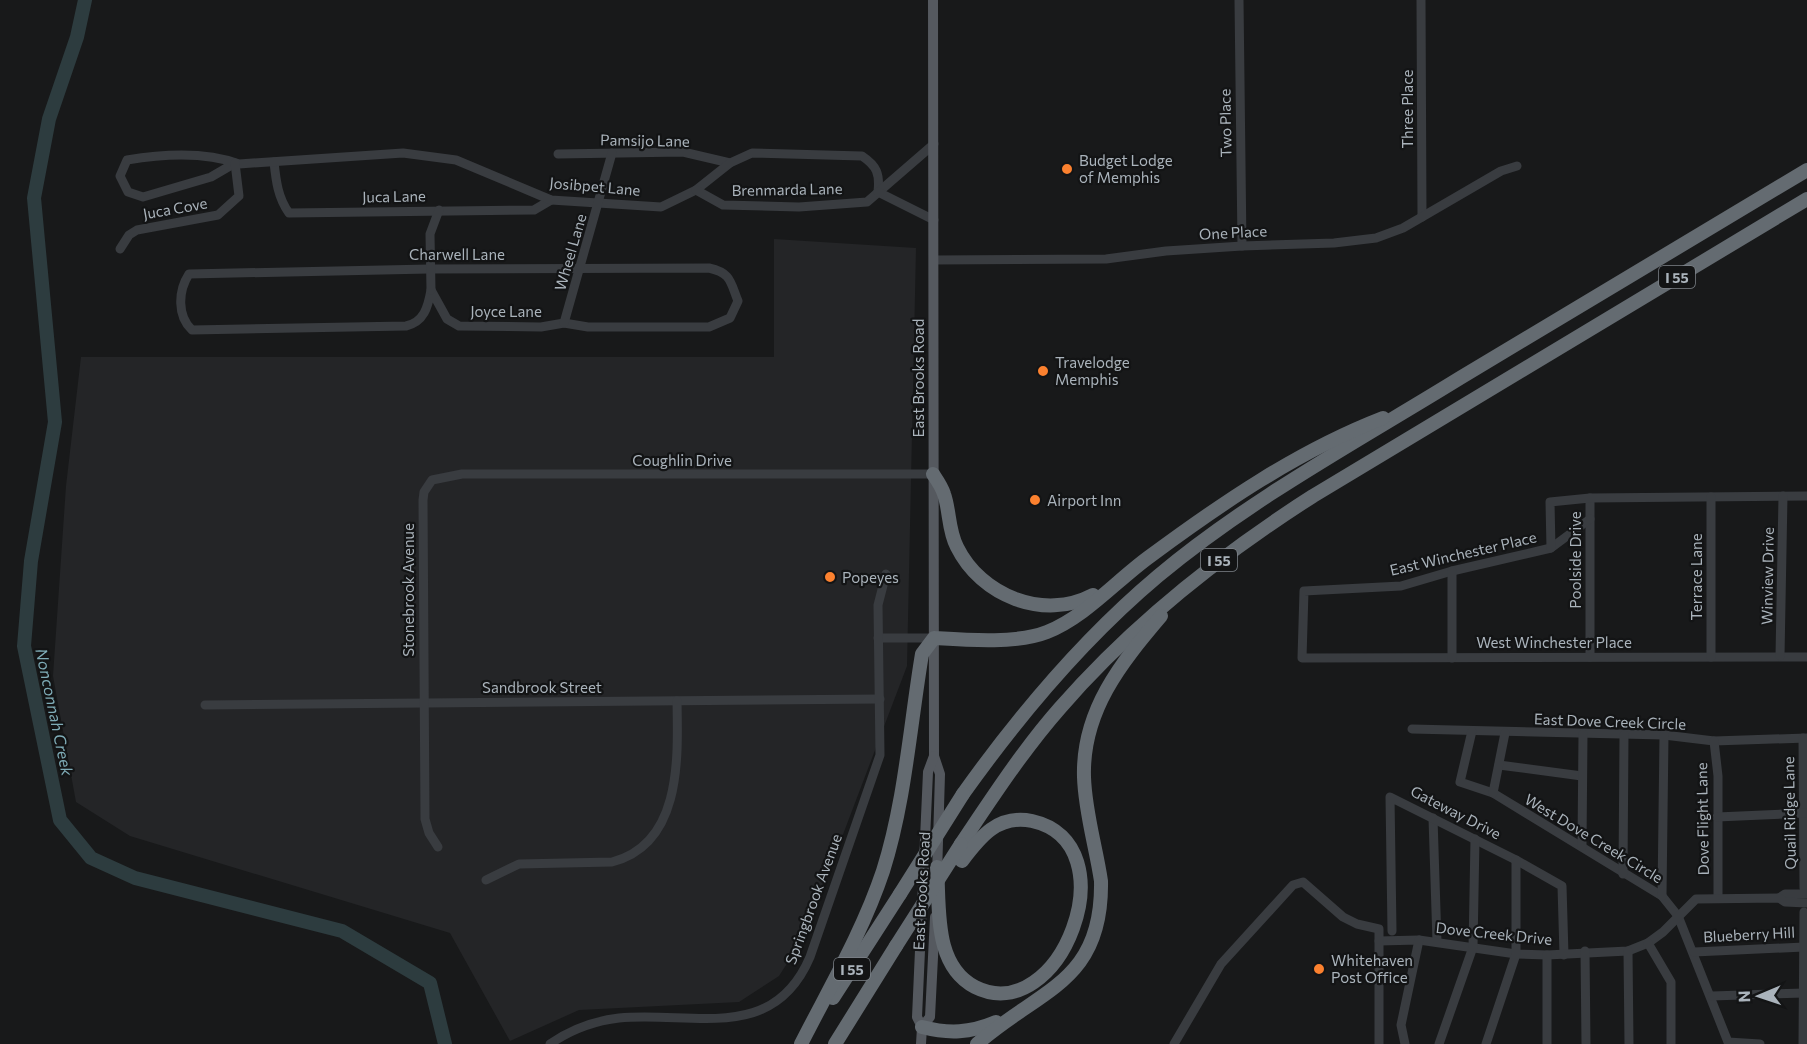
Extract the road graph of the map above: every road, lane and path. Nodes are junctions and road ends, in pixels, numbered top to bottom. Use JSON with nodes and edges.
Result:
{"nodes":[{"id":1,"x":933,"y":0,"type":"edge"},
{"id":2,"x":1239,"y":0,"type":"edge"},
{"id":3,"x":1421,"y":0,"type":"edge"},
{"id":4,"x":934,"y":144,"type":"junction"},
{"id":5,"x":612,"y":153,"type":"junction"},
{"id":6,"x":558,"y":154,"type":"dead end"},
{"id":7,"x":274,"y":162,"type":"junction"},
{"id":8,"x":237,"y":164,"type":"junction"},
{"id":9,"x":730,"y":164,"type":"junction"},
{"id":10,"x":1516,"y":166,"type":"dead end"},
{"id":11,"x":1807,"y":170,"type":"edge"},
{"id":12,"x":696,"y":190,"type":"junction"},
{"id":13,"x":878,"y":192,"type":"junction"},
{"id":14,"x":1807,"y":199,"type":"edge"},
{"id":15,"x":551,"y":200,"type":"junction"},
{"id":16,"x":599,"y":203,"type":"junction"},
{"id":17,"x":439,"y":210,"type":"junction"},
{"id":18,"x":1422,"y":217,"type":"junction"},
{"id":19,"x":934,"y":220,"type":"junction"},
{"id":20,"x":1242,"y":246,"type":"junction"},
{"id":21,"x":120,"y":249,"type":"dead end"},
{"id":22,"x":934,"y":260,"type":"junction"},
{"id":23,"x":581,"y":268,"type":"junction"},
{"id":24,"x":429,"y":269,"type":"junction"},
{"id":25,"x":431,"y":290,"type":"junction"},
{"id":26,"x":738,"y":300,"type":"joint"},
{"id":27,"x":564,"y":323,"type":"junction"},
{"id":28,"x":1416,"y":405,"type":"junction"},
{"id":29,"x":933,"y":474,"type":"junction"},
{"id":30,"x":432,"y":480,"type":"joint"},
{"id":31,"x":1783,"y":496,"type":"junction"},
{"id":32,"x":1807,"y":496,"type":"edge"},
{"id":33,"x":1711,"y":497,"type":"junction"},
{"id":34,"x":1590,"y":498,"type":"junction"},
{"id":35,"x":1590,"y":519,"type":"junction"},
{"id":36,"x":1551,"y":548,"type":"junction"},
{"id":37,"x":1452,"y":571,"type":"junction"},
{"id":38,"x":886,"y":574,"type":"dead end"},
{"id":39,"x":1118,"y":580,"type":"junction"},
{"id":40,"x":1192,"y":580,"type":"junction"},
{"id":41,"x":878,"y":638,"type":"junction"},
{"id":42,"x":934,"y":638,"type":"junction"},
{"id":43,"x":1780,"y":656,"type":"junction"},
{"id":44,"x":1590,"y":657,"type":"junction"},
{"id":45,"x":1711,"y":657,"type":"junction"},
{"id":46,"x":1807,"y":657,"type":"edge"},
{"id":47,"x":1302,"y":658,"type":"joint"},
{"id":48,"x":1452,"y":658,"type":"junction"},
{"id":49,"x":880,"y":699,"type":"junction"},
{"id":50,"x":677,"y":701,"type":"junction"},
{"id":51,"x":424,"y":703,"type":"junction"},
{"id":52,"x":205,"y":705,"type":"dead end"},
{"id":53,"x":1412,"y":729,"type":"dead end"},
{"id":54,"x":1472,"y":731,"type":"junction"},
{"id":55,"x":1505,"y":733,"type":"junction"},
{"id":56,"x":1583,"y":734,"type":"junction"},
{"id":57,"x":1624,"y":735,"type":"junction"},
{"id":58,"x":1664,"y":735,"type":"junction"},
{"id":59,"x":1805,"y":738,"type":"edge"},
{"id":60,"x":1714,"y":741,"type":"junction"},
{"id":61,"x":934,"y":756,"type":"junction"},
{"id":62,"x":1499,"y":765,"type":"junction"},
{"id":63,"x":1582,"y":776,"type":"junction"},
{"id":64,"x":1493,"y":794,"type":"junction"},
{"id":65,"x":1805,"y":813,"type":"junction"},
{"id":66,"x":1717,"y":817,"type":"junction"},
{"id":67,"x":1433,"y":818,"type":"junction"},
{"id":68,"x":1475,"y":838,"type":"junction"},
{"id":69,"x":1582,"y":846,"type":"junction"},
{"id":70,"x":438,"y":847,"type":"dead end"},
{"id":71,"x":1516,"y":860,"type":"junction"},
{"id":72,"x":937,"y":867,"type":"junction"},
{"id":73,"x":1623,"y":874,"type":"junction"},
{"id":74,"x":486,"y":880,"type":"dead end"},
{"id":75,"x":931,"y":893,"type":"junction"},
{"id":76,"x":1662,"y":896,"type":"junction"},
{"id":77,"x":1718,"y":897,"type":"junction"},
{"id":78,"x":1805,"y":899,"type":"edge"},
{"id":79,"x":1678,"y":916,"type":"junction"},
{"id":80,"x":1392,"y":931,"type":"dead end"},
{"id":81,"x":1419,"y":940,"type":"junction"},
{"id":82,"x":1379,"y":941,"type":"junction"},
{"id":83,"x":1437,"y":942,"type":"junction"},
{"id":84,"x":1648,"y":943,"type":"junction"},
{"id":85,"x":1473,"y":947,"type":"junction"},
{"id":86,"x":1804,"y":947,"type":"junction"},
{"id":87,"x":1585,"y":951,"type":"junction"},
{"id":88,"x":1628,"y":951,"type":"junction"},
{"id":89,"x":1694,"y":952,"type":"junction"},
{"id":90,"x":1515,"y":954,"type":"junction"},
{"id":91,"x":1547,"y":955,"type":"junction"},
{"id":92,"x":1564,"y":955,"type":"junction"},
{"id":93,"x":1804,"y":993,"type":"junction"},
{"id":94,"x":1712,"y":996,"type":"junction"},
{"id":95,"x":1027,"y":1008,"type":"junction"},
{"id":96,"x":922,"y":1027,"type":"junction"},
{"id":97,"x":550,"y":1044,"type":"edge"},
{"id":98,"x":803,"y":1044,"type":"edge"},
{"id":99,"x":835,"y":1044,"type":"edge"},
{"id":100,"x":921,"y":1044,"type":"edge"},
{"id":101,"x":976,"y":1044,"type":"edge"},
{"id":102,"x":1174,"y":1044,"type":"edge"},
{"id":103,"x":1379,"y":1044,"type":"edge"},
{"id":104,"x":1405,"y":1044,"type":"edge"},
{"id":105,"x":1439,"y":1044,"type":"edge"},
{"id":106,"x":1486,"y":1044,"type":"edge"},
{"id":107,"x":1547,"y":1044,"type":"edge"},
{"id":108,"x":1586,"y":1044,"type":"edge"},
{"id":109,"x":1629,"y":1044,"type":"edge"},
{"id":110,"x":1671,"y":1044,"type":"edge"},
{"id":111,"x":1760,"y":1044,"type":"edge"},
{"id":112,"x":1803,"y":1044,"type":"edge"}],
"edges":[{"from":1,"to":4,"type":"main road","name":"East Brooks Road"},
{"from":2,"to":20,"type":"street","name":"Two Place"},
{"from":3,"to":18,"type":"street","name":"Three Place"},
{"from":4,"to":13,"type":"street"},
{"from":4,"to":19,"type":"main road","name":"East Brooks Road"},
{"from":5,"to":6,"type":"street","name":"Pamsijo Lane"},
{"from":5,"to":9,"type":"street","name":"Pamsijo Lane"},
{"from":5,"to":16,"type":"street","name":"Wheel Lane"},
{"from":7,"to":8,"type":"street","name":"Josibpet Lane"},
{"from":7,"to":15,"type":"street","name":"Josibpet Lane"},
{"from":7,"to":17,"type":"street","name":"Juca Lane"},
{"from":8,"to":8,"type":"street"},
{"from":8,"to":21,"type":"street","name":"Juca Cove"},
{"from":9,"to":12,"type":"street","name":"Josibpet Lane"},
{"from":9,"to":13,"type":"street","name":"Josibpet Lane"},
{"from":10,"to":18,"type":"street","name":"One Place"},
{"from":11,"to":28,"type":"highway","number":"I 55"},
{"from":12,"to":13,"type":"street","name":"Brenmarda Lane"},
{"from":12,"to":16,"type":"street","name":"Josibpet Lane"},
{"from":13,"to":19,"type":"street"},
{"from":14,"to":40,"type":"highway","number":"I 55"},
{"from":15,"to":16,"type":"street","name":"Josibpet Lane"},
{"from":15,"to":17,"type":"street","name":"Juca Lane"},
{"from":16,"to":23,"type":"street","name":"Wheel Lane"},
{"from":17,"to":24,"type":"street"},
{"from":18,"to":20,"type":"street","name":"One Place"},
{"from":19,"to":22,"type":"main road","name":"East Brooks Road"},
{"from":20,"to":22,"type":"street","name":"One Place"},
{"from":22,"to":29,"type":"main road","name":"East Brooks Road"},
{"from":23,"to":24,"type":"street","name":"Charwell Lane"},
{"from":23,"to":26,"type":"street","name":"Charwell Lane"},
{"from":23,"to":27,"type":"street","name":"Wheel Lane"},
{"from":24,"to":25,"type":"street"},
{"from":24,"to":25,"type":"street","name":"Charwell Lane"},
{"from":25,"to":27,"type":"street","name":"Joyce Lane"},
{"from":26,"to":27,"type":"street","name":"Joyce Lane"},
{"from":28,"to":39,"type":"highway"},
{"from":28,"to":98,"type":"highway","number":"I 55","bridge":true},
{"from":29,"to":30,"type":"street","name":"Coughlin Drive"},
{"from":29,"to":39,"type":"highway"},
{"from":29,"to":42,"type":"main road","name":"East Brooks Road"},
{"from":30,"to":51,"type":"street","name":"Stonebrook Avenue"},
{"from":31,"to":32,"type":"street","name":"East Winchester Place"},
{"from":31,"to":33,"type":"street","name":"East Winchester Place"},
{"from":31,"to":43,"type":"street","name":"Winview Drive"},
{"from":33,"to":34,"type":"street","name":"East Winchester Place"},
{"from":33,"to":45,"type":"street","name":"Terrace Lane"},
{"from":34,"to":35,"type":"street","name":"Poolside Drive"},
{"from":34,"to":36,"type":"street","name":"East Winchester Place"},
{"from":35,"to":36,"type":"street","name":"East Winchester Place"},
{"from":35,"to":44,"type":"street","name":"Poolside Drive"},
{"from":36,"to":37,"type":"street","name":"East Winchester Place"},
{"from":37,"to":47,"type":"street","name":"East Winchester Place"},
{"from":37,"to":48,"type":"street"},
{"from":38,"to":41,"type":"street","name":"Springbrook Avenue"},
{"from":39,"to":42,"type":"highway"},
{"from":40,"to":75,"type":"highway","number":"I 55","bridge":true},
{"from":40,"to":95,"type":"highway"},
{"from":41,"to":42,"type":"street"},
{"from":41,"to":49,"type":"street","name":"Springbrook Avenue"},
{"from":42,"to":61,"type":"main road","name":"East Brooks Road"},
{"from":42,"to":98,"type":"highway"},
{"from":43,"to":45,"type":"street","name":"West Winchester Place"},
{"from":43,"to":46,"type":"street","name":"West Winchester Place"},
{"from":44,"to":45,"type":"street","name":"West Winchester Place"},
{"from":44,"to":48,"type":"street","name":"West Winchester Place"},
{"from":47,"to":48,"type":"street","name":"West Winchester Place"},
{"from":49,"to":50,"type":"street","name":"Sandbrook Street"},
{"from":49,"to":97,"type":"street","name":"Springbrook Avenue"},
{"from":50,"to":51,"type":"street","name":"Sandbrook Street"},
{"from":50,"to":74,"type":"street"},
{"from":51,"to":52,"type":"street","name":"Sandbrook Street"},
{"from":51,"to":70,"type":"street","name":"Stonebrook Avenue"},
{"from":53,"to":54,"type":"street","name":"East Dove Creek Circle"},
{"from":54,"to":55,"type":"street","name":"East Dove Creek Circle"},
{"from":54,"to":64,"type":"street","name":"West Dove Creek Circle"},
{"from":55,"to":56,"type":"street","name":"East Dove Creek Circle"},
{"from":55,"to":62,"type":"street"},
{"from":56,"to":57,"type":"street","name":"East Dove Creek Circle"},
{"from":56,"to":63,"type":"street"},
{"from":57,"to":58,"type":"street","name":"East Dove Creek Circle"},
{"from":57,"to":73,"type":"street"},
{"from":58,"to":60,"type":"street","name":"East Dove Creek Circle"},
{"from":58,"to":76,"type":"street"},
{"from":59,"to":60,"type":"street","name":"East Dove Creek Circle"},
{"from":59,"to":65,"type":"street","name":"Quail Ridge Lane"},
{"from":60,"to":66,"type":"street","name":"Dove Flight Lane"},
{"from":61,"to":72,"type":"main road","name":"East Brooks Road"},
{"from":61,"to":96,"type":"main road","name":"East Brooks Road"},
{"from":62,"to":63,"type":"street"},
{"from":62,"to":64,"type":"street"},
{"from":63,"to":69,"type":"street"},
{"from":64,"to":69,"type":"street","name":"West Dove Creek Circle"},
{"from":65,"to":66,"type":"street"},
{"from":65,"to":78,"type":"street","name":"Quail Ridge Lane"},
{"from":66,"to":77,"type":"street","name":"Dove Flight Lane"},
{"from":67,"to":68,"type":"street","name":"Gateway Drive"},
{"from":67,"to":80,"type":"street","name":"Gateway Drive"},
{"from":67,"to":83,"type":"street"},
{"from":68,"to":71,"type":"street","name":"Gateway Drive"},
{"from":68,"to":85,"type":"street"},
{"from":69,"to":73,"type":"street","name":"West Dove Creek Circle"},
{"from":71,"to":90,"type":"street"},
{"from":71,"to":92,"type":"street","name":"Gateway Drive"},
{"from":72,"to":75,"type":"highway"},
{"from":72,"to":96,"type":"main road","name":"East Brooks Road"},
{"from":73,"to":76,"type":"street","name":"West Dove Creek Circle"},
{"from":75,"to":99,"type":"highway","number":"I 55","bridge":true},
{"from":76,"to":79,"type":"street","name":"West Dove Creek Circle"},
{"from":77,"to":78,"type":"street"},
{"from":77,"to":79,"type":"street"},
{"from":78,"to":86,"type":"street","name":"Quail Ridge Lane"},
{"from":79,"to":84,"type":"street","name":"Dove Creek Drive"},
{"from":79,"to":89,"type":"street"},
{"from":81,"to":82,"type":"street","name":"Dove Creek Drive"},
{"from":81,"to":83,"type":"street","name":"Dove Creek Drive"},
{"from":81,"to":104,"type":"street"},
{"from":82,"to":102,"type":"street"},
{"from":82,"to":103,"type":"street"},
{"from":83,"to":85,"type":"street","name":"Dove Creek Drive"},
{"from":84,"to":88,"type":"street","name":"Dove Creek Drive"},
{"from":84,"to":110,"type":"street"},
{"from":85,"to":90,"type":"street","name":"Dove Creek Drive"},
{"from":85,"to":105,"type":"street"},
{"from":86,"to":89,"type":"street","name":"Blueberry Hill"},
{"from":86,"to":93,"type":"street","name":"Quail Ridge Lane"},
{"from":87,"to":88,"type":"street","name":"Dove Creek Drive"},
{"from":87,"to":92,"type":"street","name":"Dove Creek Drive"},
{"from":87,"to":108,"type":"street"},
{"from":88,"to":109,"type":"street"},
{"from":89,"to":94,"type":"street"},
{"from":90,"to":91,"type":"street","name":"Dove Creek Drive"},
{"from":90,"to":106,"type":"street"},
{"from":91,"to":92,"type":"street","name":"Dove Creek Drive"},
{"from":91,"to":107,"type":"street"},
{"from":93,"to":94,"type":"street"},
{"from":93,"to":112,"type":"street","name":"Quail Ridge Lane"},
{"from":94,"to":111,"type":"street"},
{"from":95,"to":96,"type":"highway"},
{"from":95,"to":101,"type":"highway"},
{"from":96,"to":100,"type":"main road","name":"East Brooks Road"}]}
